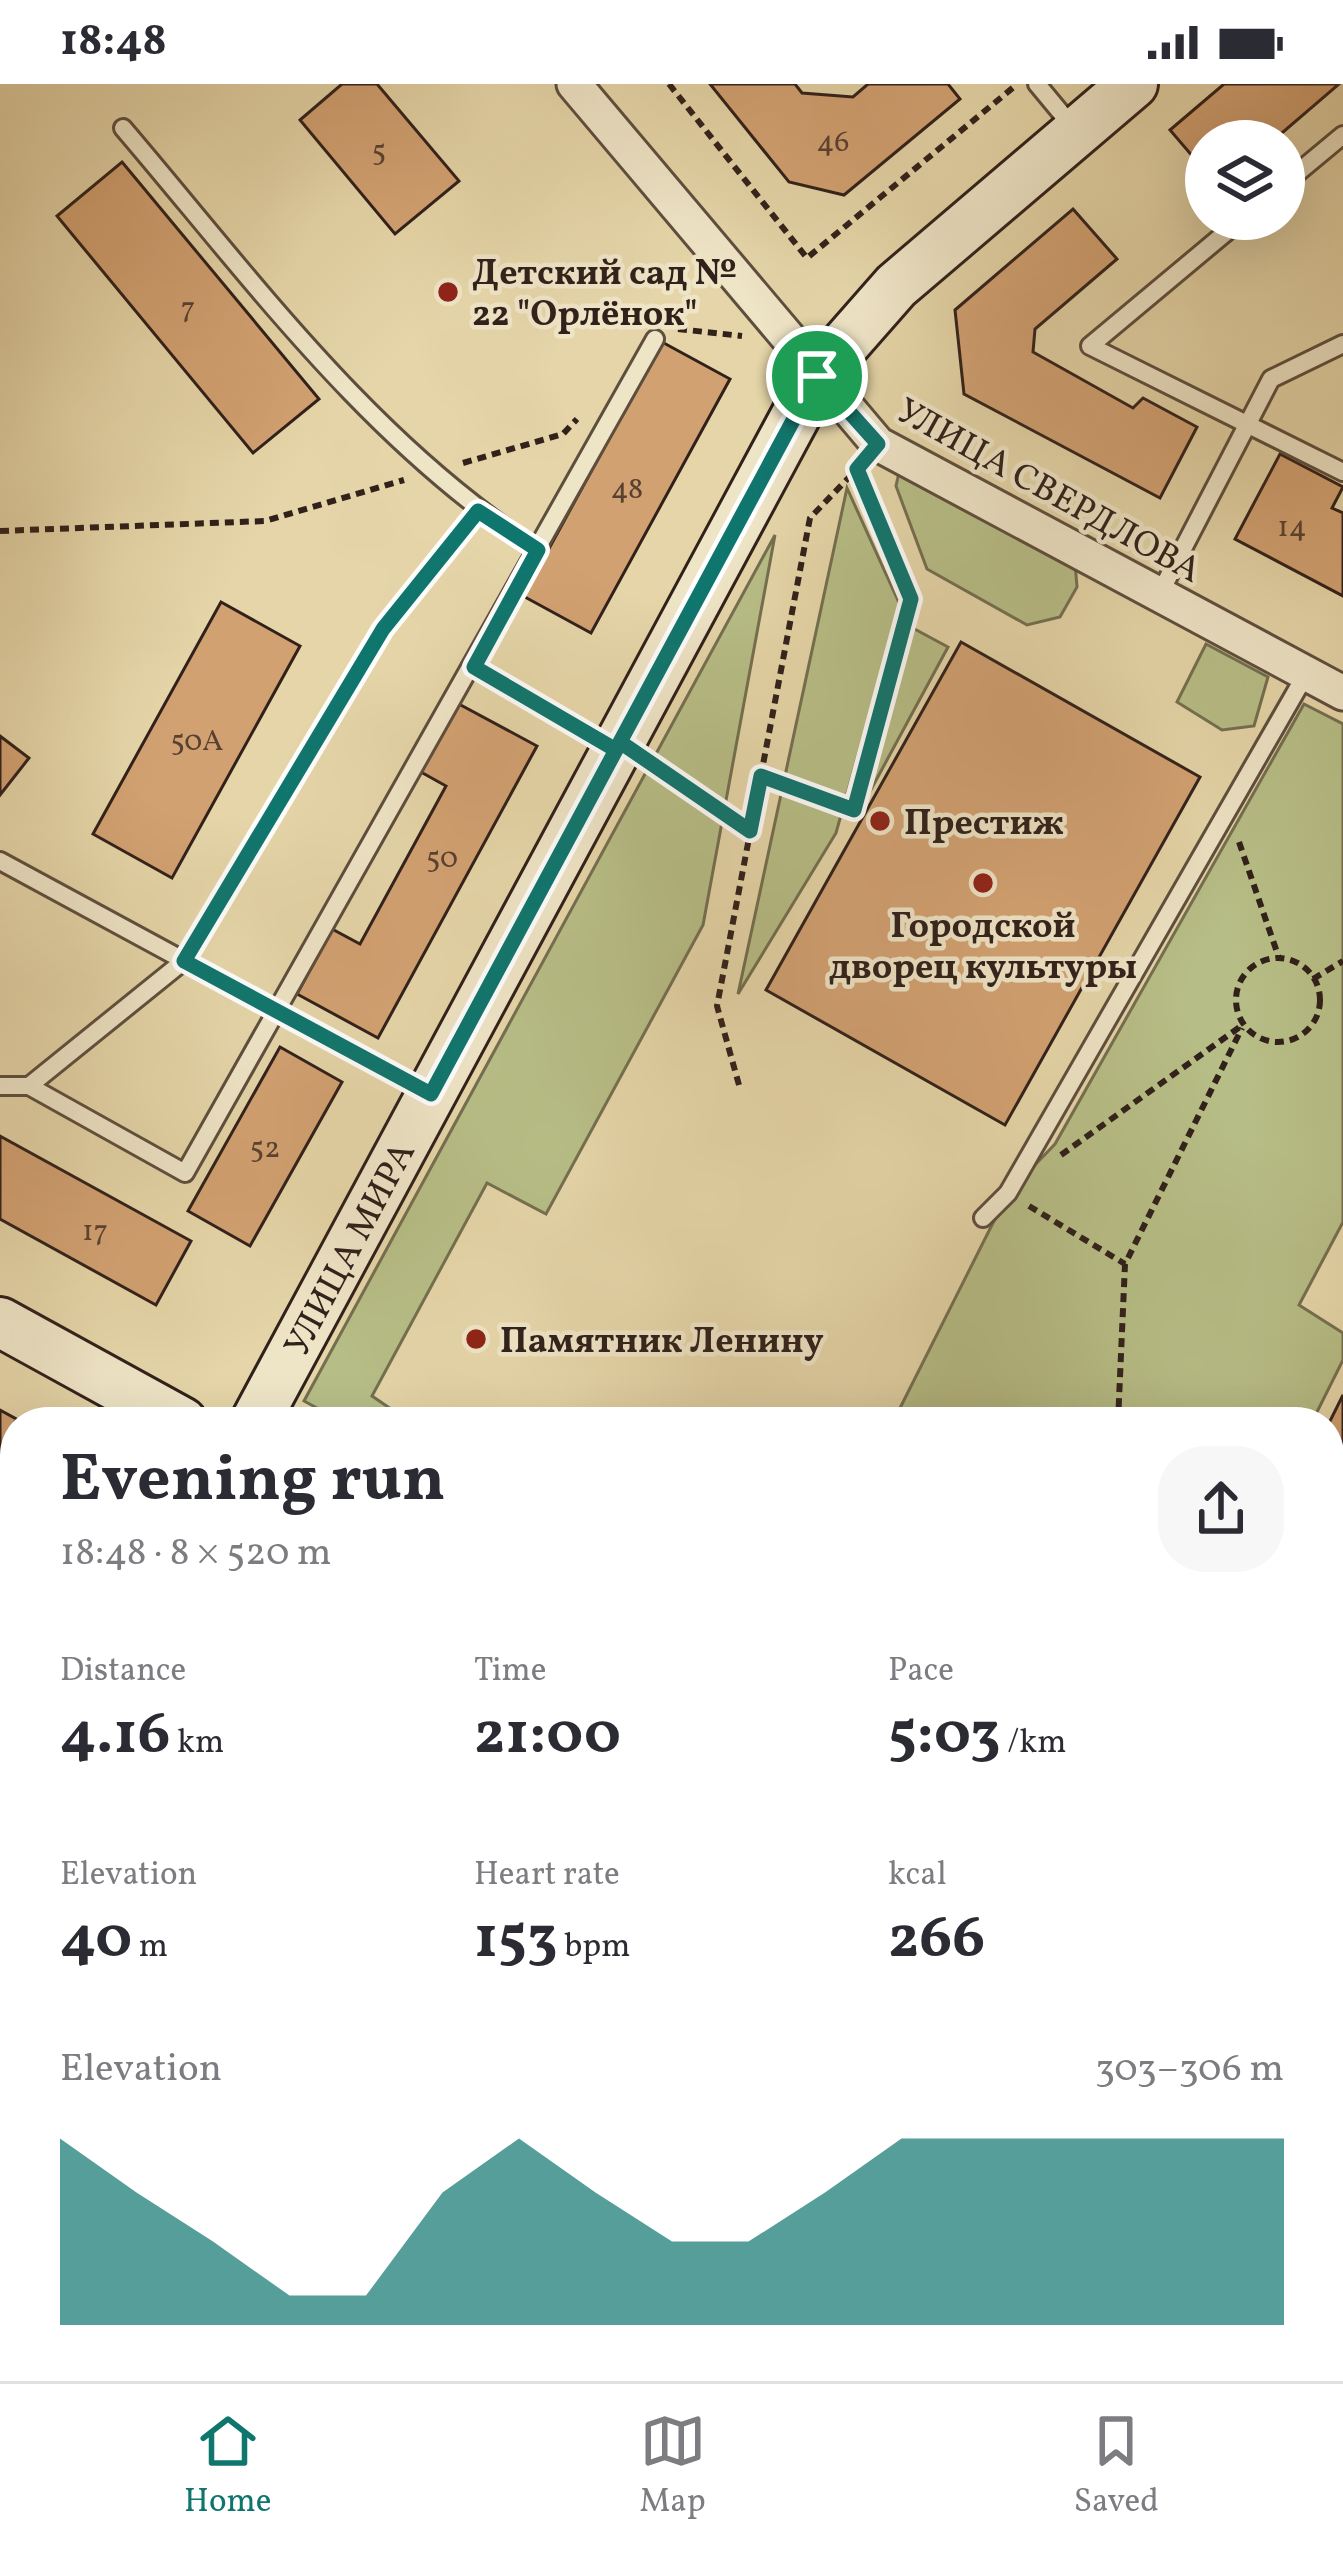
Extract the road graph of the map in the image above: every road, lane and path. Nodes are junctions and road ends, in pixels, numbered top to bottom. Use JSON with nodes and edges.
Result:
{"nodes":[{"id":1,"x":574,"y":84,"type":"edge"},
{"id":2,"x":669,"y":84,"type":"edge"},
{"id":3,"x":1018,"y":84,"type":"edge"},
{"id":4,"x":1037,"y":84,"type":"edge"},
{"id":5,"x":1133,"y":84,"type":"edge"},
{"id":6,"x":123,"y":128,"type":"dead end"},
{"id":7,"x":1077,"y":132,"type":"junction"},
{"id":8,"x":1343,"y":135,"type":"edge"},
{"id":9,"x":1305,"y":167,"type":"edge"},
{"id":10,"x":1217,"y":240,"type":"edge"},
{"id":11,"x":655,"y":339,"type":"dead end"},
{"id":12,"x":1343,"y":344,"type":"edge"},
{"id":13,"x":817,"y":376,"type":"junction"},
{"id":14,"x":1248,"y":424,"type":"junction"},
{"id":15,"x":867,"y":457,"type":"junction"},
{"id":16,"x":1343,"y":472,"type":"edge"},
{"id":17,"x":478,"y":511,"type":"junction"},
{"id":18,"x":538,"y":550,"type":"junction"},
{"id":19,"x":1159,"y":595,"type":"junction"},
{"id":20,"x":474,"y":667,"type":"junction"},
{"id":21,"x":1306,"y":674,"type":"junction"},
{"id":22,"x":1343,"y":693,"type":"edge"},
{"id":23,"x":618,"y":746,"type":"junction"},
{"id":24,"x":761,"y":776,"type":"junction"},
{"id":25,"x":1228,"y":808,"type":"junction"},
{"id":26,"x":750,"y":831,"type":"junction"},
{"id":27,"x":0,"y":861,"type":"edge"},
{"id":28,"x":1279,"y":958,"type":"junction"},
{"id":29,"x":184,"y":961,"type":"junction"},
{"id":30,"x":1343,"y":961,"type":"edge"},
{"id":31,"x":1313,"y":979,"type":"junction"},
{"id":32,"x":277,"y":1011,"type":"junction"},
{"id":33,"x":1244,"y":1024,"type":"junction"},
{"id":34,"x":740,"y":1085,"type":"dead end"},
{"id":35,"x":0,"y":1086,"type":"edge"},
{"id":36,"x":29,"y":1087,"type":"junction"},
{"id":37,"x":431,"y":1094,"type":"junction"},
{"id":38,"x":1008,"y":1193,"type":"junction"},
{"id":39,"x":983,"y":1218,"type":"dead end"},
{"id":40,"x":1125,"y":1264,"type":"junction"},
{"id":41,"x":0,"y":1322,"type":"edge"},
{"id":42,"x":155,"y":1407,"type":"edge"},
{"id":43,"x":263,"y":1407,"type":"edge"},
{"id":44,"x":1119,"y":1407,"type":"edge"}],
"edges":[{"from":1,"to":13,"type":"street","name":"УЛИЦА СВЕРДЛОВА"},
{"from":2,"to":3,"type":"path"},
{"from":4,"to":7,"type":"lane"},
{"from":5,"to":7,"type":"main road","name":"УЛИЦА МИРА"},
{"from":6,"to":17,"type":"lane"},
{"from":7,"to":13,"type":"main road","name":"УЛИЦА МИРА"},
{"from":8,"to":9,"type":"lane"},
{"from":10,"to":14,"type":"lane"},
{"from":11,"to":18,"type":"lane"},
{"from":12,"to":14,"type":"lane"},
{"from":13,"to":15,"type":"street","name":"УЛИЦА СВЕРДЛОВА"},
{"from":13,"to":23,"type":"main road","name":"УЛИЦА МИРА"},
{"from":14,"to":16,"type":"lane"},
{"from":14,"to":19,"type":"lane"},
{"from":15,"to":19,"type":"street","name":"УЛИЦА СВЕРДЛОВА"},
{"from":15,"to":24,"type":"path"},
{"from":15,"to":24,"type":"path"},
{"from":17,"to":18,"type":"lane"},
{"from":17,"to":29,"type":"lane"},
{"from":18,"to":20,"type":"lane"},
{"from":19,"to":21,"type":"street","name":"УЛИЦА СВЕРДЛОВА"},
{"from":20,"to":23,"type":"lane"},
{"from":20,"to":32,"type":"lane"},
{"from":21,"to":22,"type":"street","name":"УЛИЦА СВЕРДЛОВА"},
{"from":21,"to":25,"type":"lane"},
{"from":23,"to":26,"type":"path"},
{"from":23,"to":37,"type":"main road","name":"УЛИЦА МИРА"},
{"from":24,"to":26,"type":"path"},
{"from":25,"to":28,"type":"path"},
{"from":25,"to":38,"type":"lane"},
{"from":26,"to":34,"type":"path"},
{"from":27,"to":29,"type":"lane"},
{"from":28,"to":31,"type":"path"},
{"from":28,"to":33,"type":"path"},
{"from":29,"to":32,"type":"lane"},
{"from":29,"to":36,"type":"lane"},
{"from":30,"to":31,"type":"path"},
{"from":31,"to":33,"type":"path"},
{"from":32,"to":36,"type":"lane"},
{"from":32,"to":37,"type":"lane"},
{"from":33,"to":38,"type":"path"},
{"from":33,"to":40,"type":"path"},
{"from":35,"to":36,"type":"lane"},
{"from":37,"to":43,"type":"main road","name":"УЛИЦА МИРА"},
{"from":38,"to":39,"type":"lane"},
{"from":38,"to":40,"type":"path"},
{"from":40,"to":44,"type":"path"},
{"from":41,"to":42,"type":"main road"}]}
